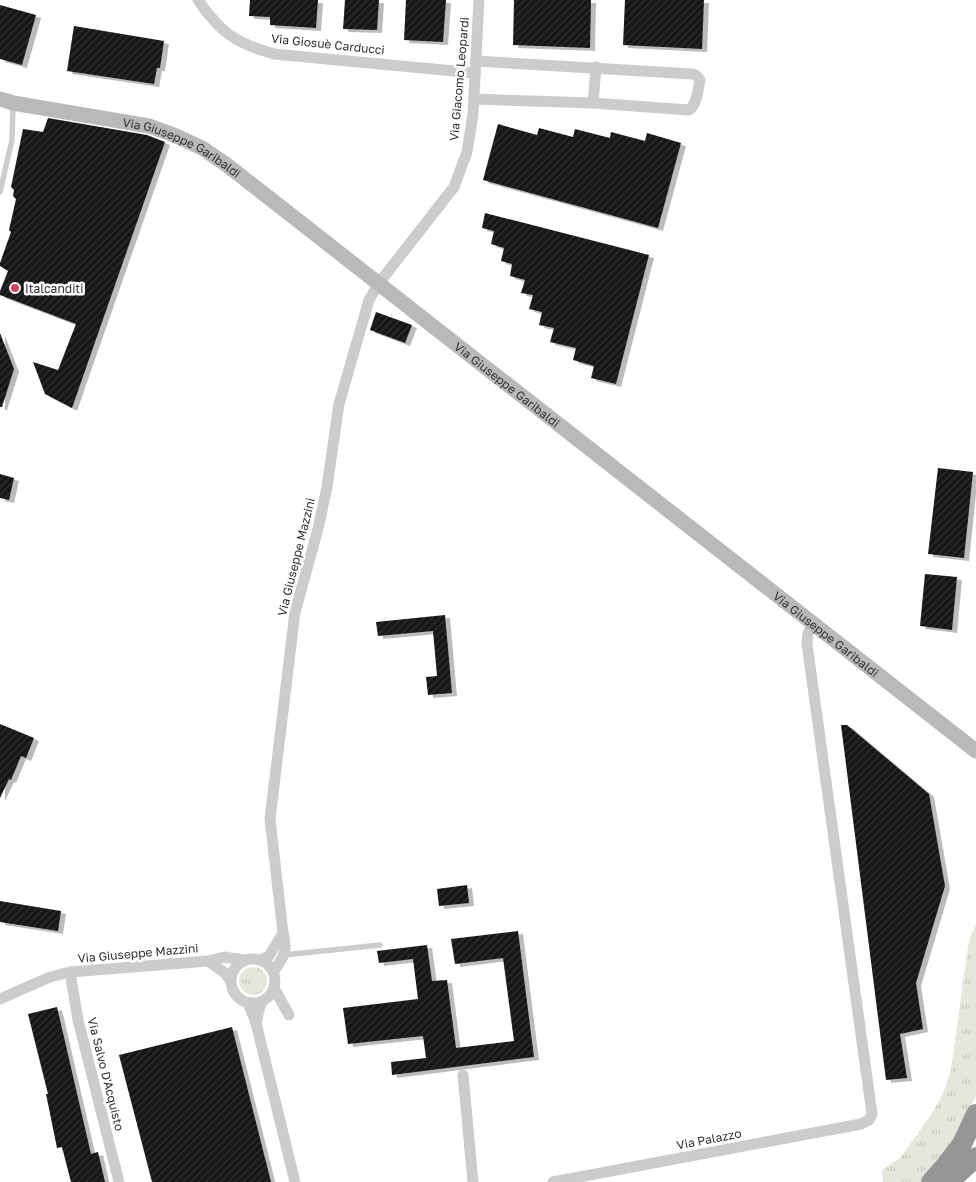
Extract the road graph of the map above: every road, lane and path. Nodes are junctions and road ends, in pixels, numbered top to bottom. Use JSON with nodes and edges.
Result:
{"nodes":[{"id":1,"x":198,"y":0,"type":"edge"},
{"id":2,"x":479,"y":0,"type":"edge"},
{"id":3,"x":476,"y":61,"type":"junction"},
{"id":4,"x":596,"y":67,"type":"junction"},
{"id":5,"x":475,"y":73,"type":"junction"},
{"id":6,"x":474,"y":99,"type":"junction"},
{"id":7,"x":6,"y":101,"type":"edge"},
{"id":8,"x":594,"y":103,"type":"junction"},
{"id":9,"x":0,"y":192,"type":"edge"},
{"id":10,"x":379,"y":283,"type":"junction"},
{"id":11,"x":814,"y":624,"type":"junction"},
{"id":12,"x":976,"y":752,"type":"edge"},
{"id":13,"x":283,"y":933,"type":"junction"},
{"id":14,"x":380,"y":944,"type":"dead end"},
{"id":15,"x":284,"y":955,"type":"junction"},
{"id":16,"x":244,"y":960,"type":"junction"},
{"id":17,"x":261,"y":960,"type":"junction"},
{"id":18,"x":208,"y":961,"type":"junction"},
{"id":19,"x":70,"y":972,"type":"junction"},
{"id":20,"x":273,"y":972,"type":"junction"},
{"id":21,"x":230,"y":980,"type":"junction"},
{"id":22,"x":274,"y":988,"type":"junction"},
{"id":23,"x":0,"y":999,"type":"edge"},
{"id":24,"x":263,"y":1001,"type":"junction"},
{"id":25,"x":248,"y":1003,"type":"junction"},
{"id":26,"x":256,"y":1023,"type":"junction"},
{"id":27,"x":463,"y":1075,"type":"dead end"},
{"id":28,"x":976,"y":1114,"type":"edge"},
{"id":29,"x":976,"y":1157,"type":"edge"},
{"id":30,"x":976,"y":1176,"type":"edge"},
{"id":31,"x":119,"y":1182,"type":"edge"},
{"id":32,"x":295,"y":1182,"type":"edge"},
{"id":33,"x":473,"y":1182,"type":"edge"},
{"id":34,"x":552,"y":1182,"type":"edge"},
{"id":35,"x":931,"y":1182,"type":"edge"},
{"id":36,"x":949,"y":1182,"type":"edge"},
{"id":37,"x":968,"y":1182,"type":"edge"}],
"edges":[{"from":1,"to":5,"type":"street","name":"Via Giosuè Carducci"},
{"from":2,"to":3,"type":"street","name":"Via Giacomo Leopardi"},
{"from":3,"to":4,"type":"street"},
{"from":3,"to":5,"type":"street","name":"Via Giacomo Leopardi"},
{"from":4,"to":8,"type":"street"},
{"from":4,"to":8,"type":"street"},
{"from":5,"to":6,"type":"street","name":"Via Giacomo Leopardi"},
{"from":6,"to":8,"type":"street"},
{"from":6,"to":10,"type":"street","name":"Via Giacomo Leopardi"},
{"from":7,"to":9,"type":"lane"},
{"from":7,"to":10,"type":"street","name":"Via Giuseppe Garibaldi"},
{"from":10,"to":11,"type":"street","name":"Via Giuseppe Garibaldi"},
{"from":10,"to":13,"type":"street","name":"Via Giuseppe Mazzini"},
{"from":11,"to":12,"type":"street","name":"Via Giuseppe Garibaldi"},
{"from":11,"to":34,"type":"street","name":"Via Palazzo"},
{"from":13,"to":15,"type":"street","name":"Via Giuseppe Mazzini"},
{"from":13,"to":17,"type":"street"},
{"from":14,"to":15,"type":"lane"},
{"from":15,"to":20,"type":"street"},
{"from":16,"to":17,"type":"street","name":"Via Giuseppe Mazzini"},
{"from":16,"to":18,"type":"street","name":"Via Giuseppe Mazzini"},
{"from":16,"to":21,"type":"street"},
{"from":17,"to":20,"type":"street"},
{"from":18,"to":19,"type":"street","name":"Via Giuseppe Mazzini"},
{"from":18,"to":21,"type":"street","name":"Via Giuseppe Mazzini"},
{"from":19,"to":23,"type":"street","name":"Via Giuseppe Mazzini"},
{"from":19,"to":31,"type":"street","name":"Via Salvo D'Acquisto"},
{"from":20,"to":22,"type":"street"},
{"from":21,"to":25,"type":"street","name":"Via Giuseppe Mazzini"},
{"from":22,"to":24,"type":"street"},
{"from":22,"to":24,"type":"street"},
{"from":24,"to":25,"type":"street"},
{"from":24,"to":26,"type":"street"},
{"from":25,"to":26,"type":"street"},
{"from":26,"to":32,"type":"street"},
{"from":27,"to":33,"type":"street"},
{"from":28,"to":35,"type":"highway"},
{"from":29,"to":36,"type":"highway"},
{"from":30,"to":37,"type":"highway"}]}
